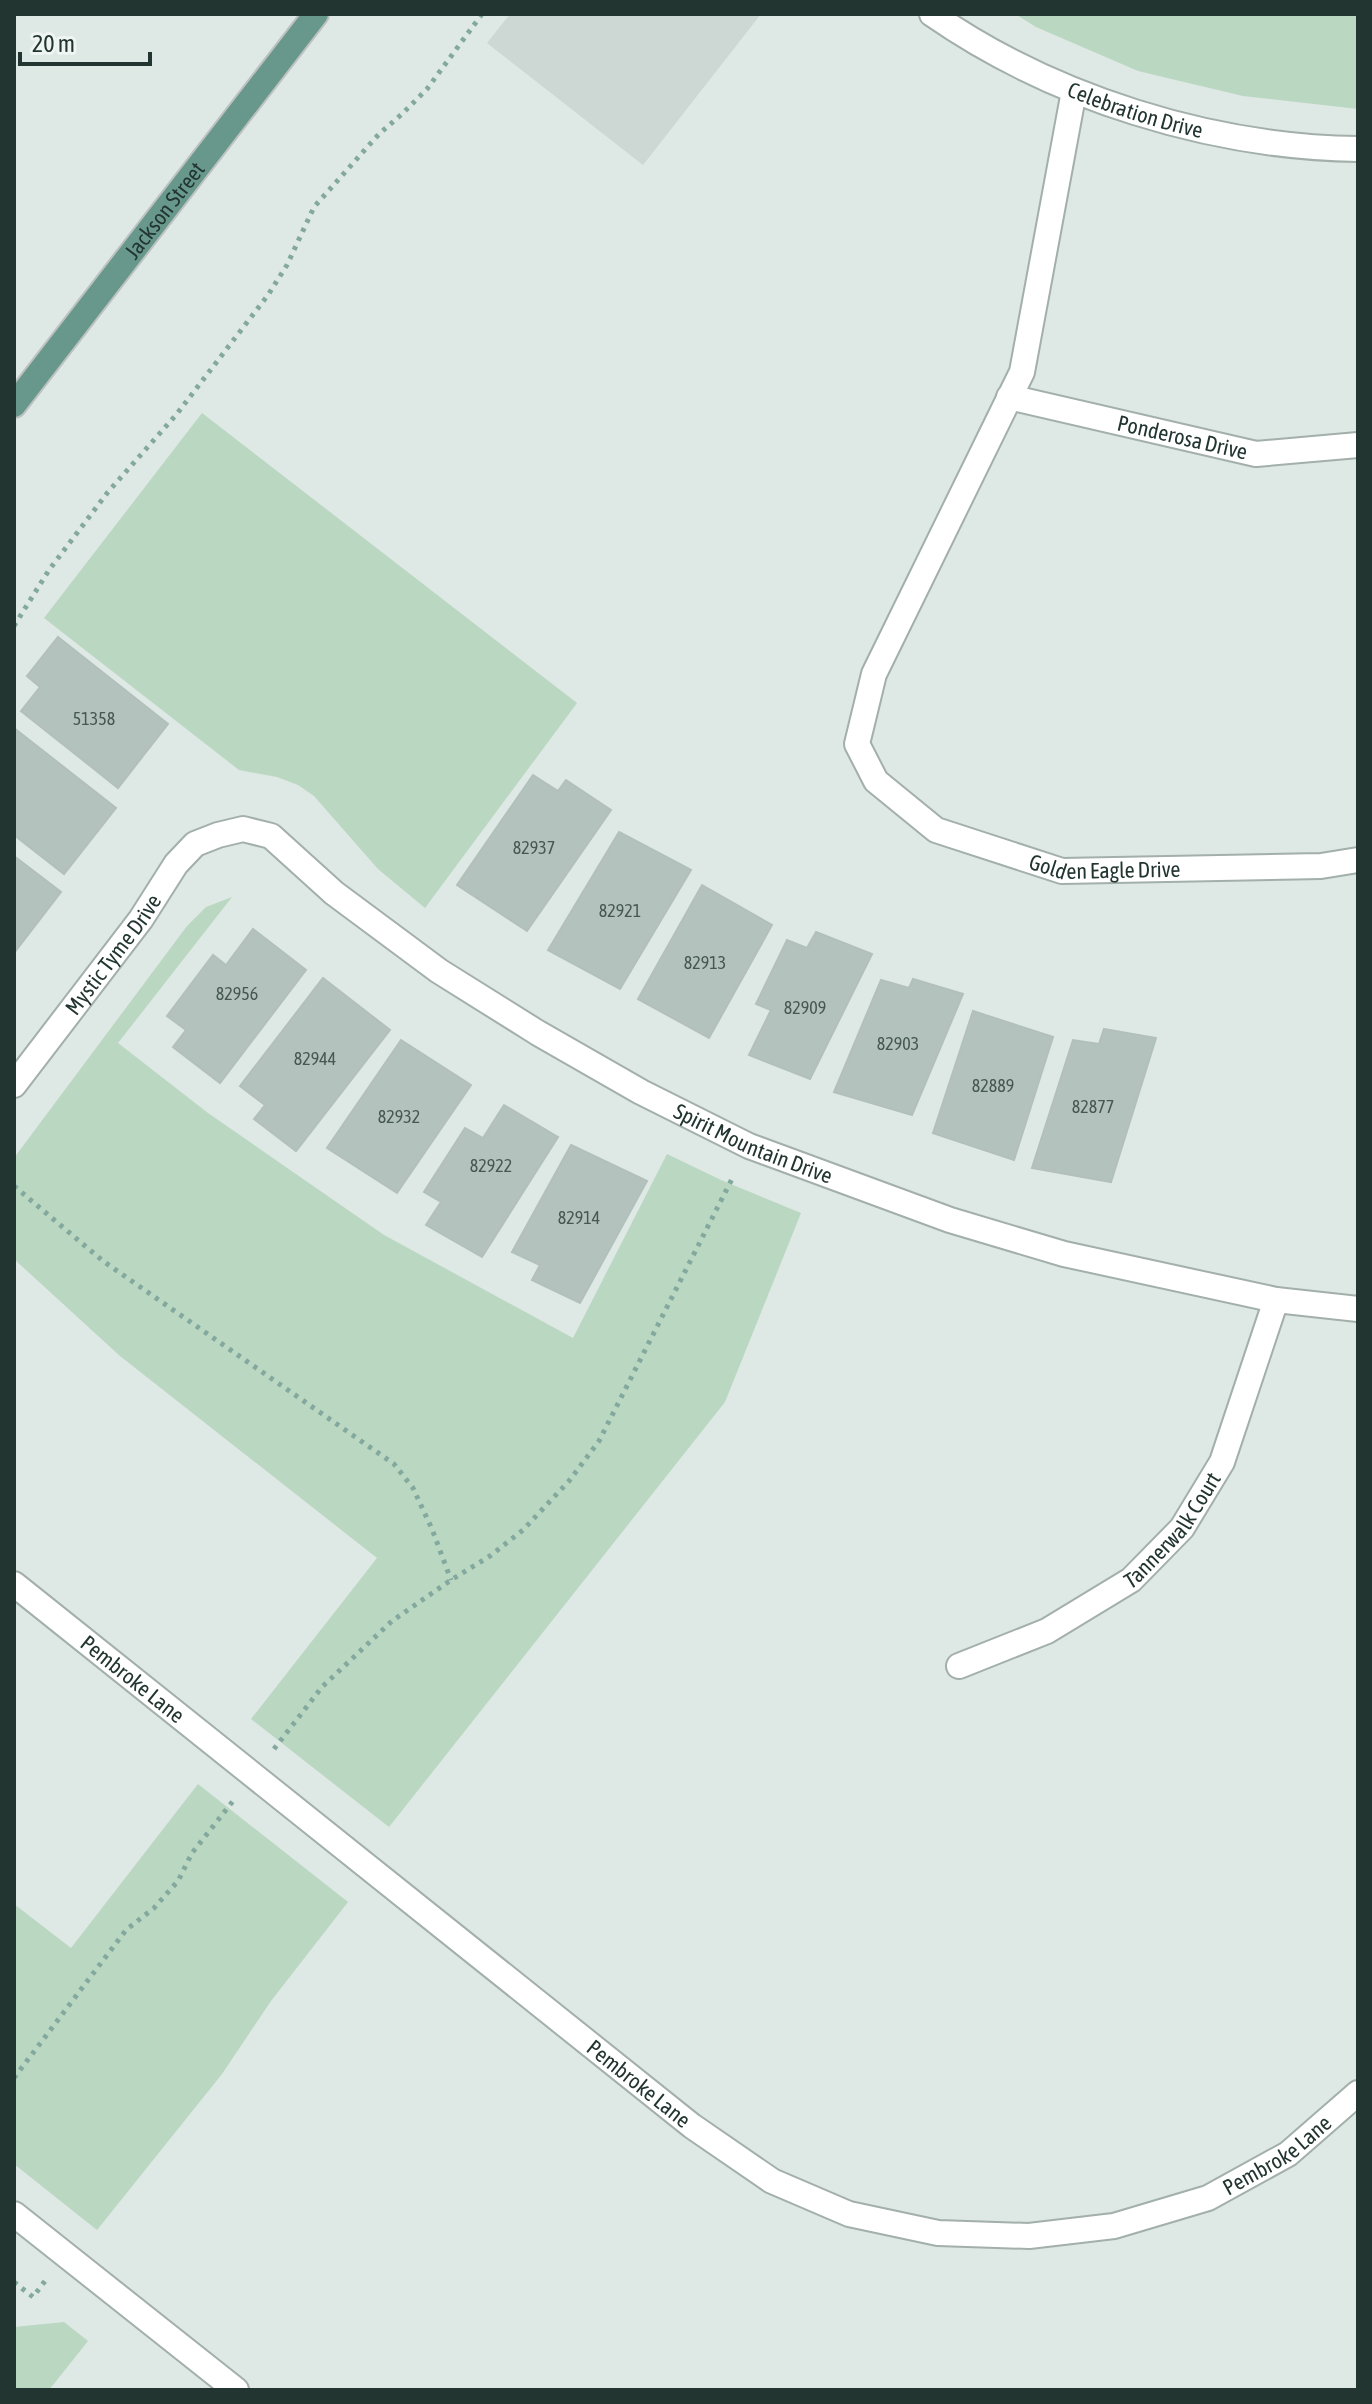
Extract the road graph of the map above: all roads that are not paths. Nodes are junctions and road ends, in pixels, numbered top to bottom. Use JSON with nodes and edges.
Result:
{"nodes":[{"id":1,"x":316,"y":14,"type":"edge"},
{"id":2,"x":932,"y":14,"type":"edge"},
{"id":3,"x":1074,"y":91,"type":"junction"},
{"id":4,"x":1358,"y":149,"type":"edge"},
{"id":5,"x":1009,"y":397,"type":"junction"},
{"id":6,"x":14,"y":405,"type":"edge"},
{"id":7,"x":1358,"y":445,"type":"edge"},
{"id":8,"x":218,"y":835,"type":"joint"},
{"id":9,"x":1358,"y":860,"type":"edge"},
{"id":10,"x":14,"y":1085,"type":"edge"},
{"id":11,"x":1276,"y":1300,"type":"junction"},
{"id":12,"x":1358,"y":1309,"type":"edge"},
{"id":13,"x":14,"y":1584,"type":"edge"},
{"id":14,"x":959,"y":1666,"type":"dead end"},
{"id":15,"x":1358,"y":2093,"type":"edge"},
{"id":16,"x":15,"y":2217,"type":"edge"},
{"id":17,"x":236,"y":2390,"type":"edge"}],
"edges":[{"from":1,"to":6,"type":"main road","name":"Jackson Street"},
{"from":2,"to":3,"type":"street","name":"Celebration Drive"},
{"from":3,"to":4,"type":"street","name":"Celebration Drive"},
{"from":3,"to":5,"type":"street"},
{"from":5,"to":7,"type":"street","name":"Ponderosa Drive"},
{"from":5,"to":9,"type":"street","name":"Golden Eagle Drive"},
{"from":8,"to":10,"type":"street","name":"Mystic Tyme Drive"},
{"from":8,"to":11,"type":"street","name":"Spirit Mountain Drive"},
{"from":11,"to":12,"type":"street","name":"Spirit Mountain Drive"},
{"from":11,"to":14,"type":"street","name":"Tannerwalk Court"},
{"from":13,"to":15,"type":"street","name":"Pembroke Lane"},
{"from":16,"to":17,"type":"street"}]}
